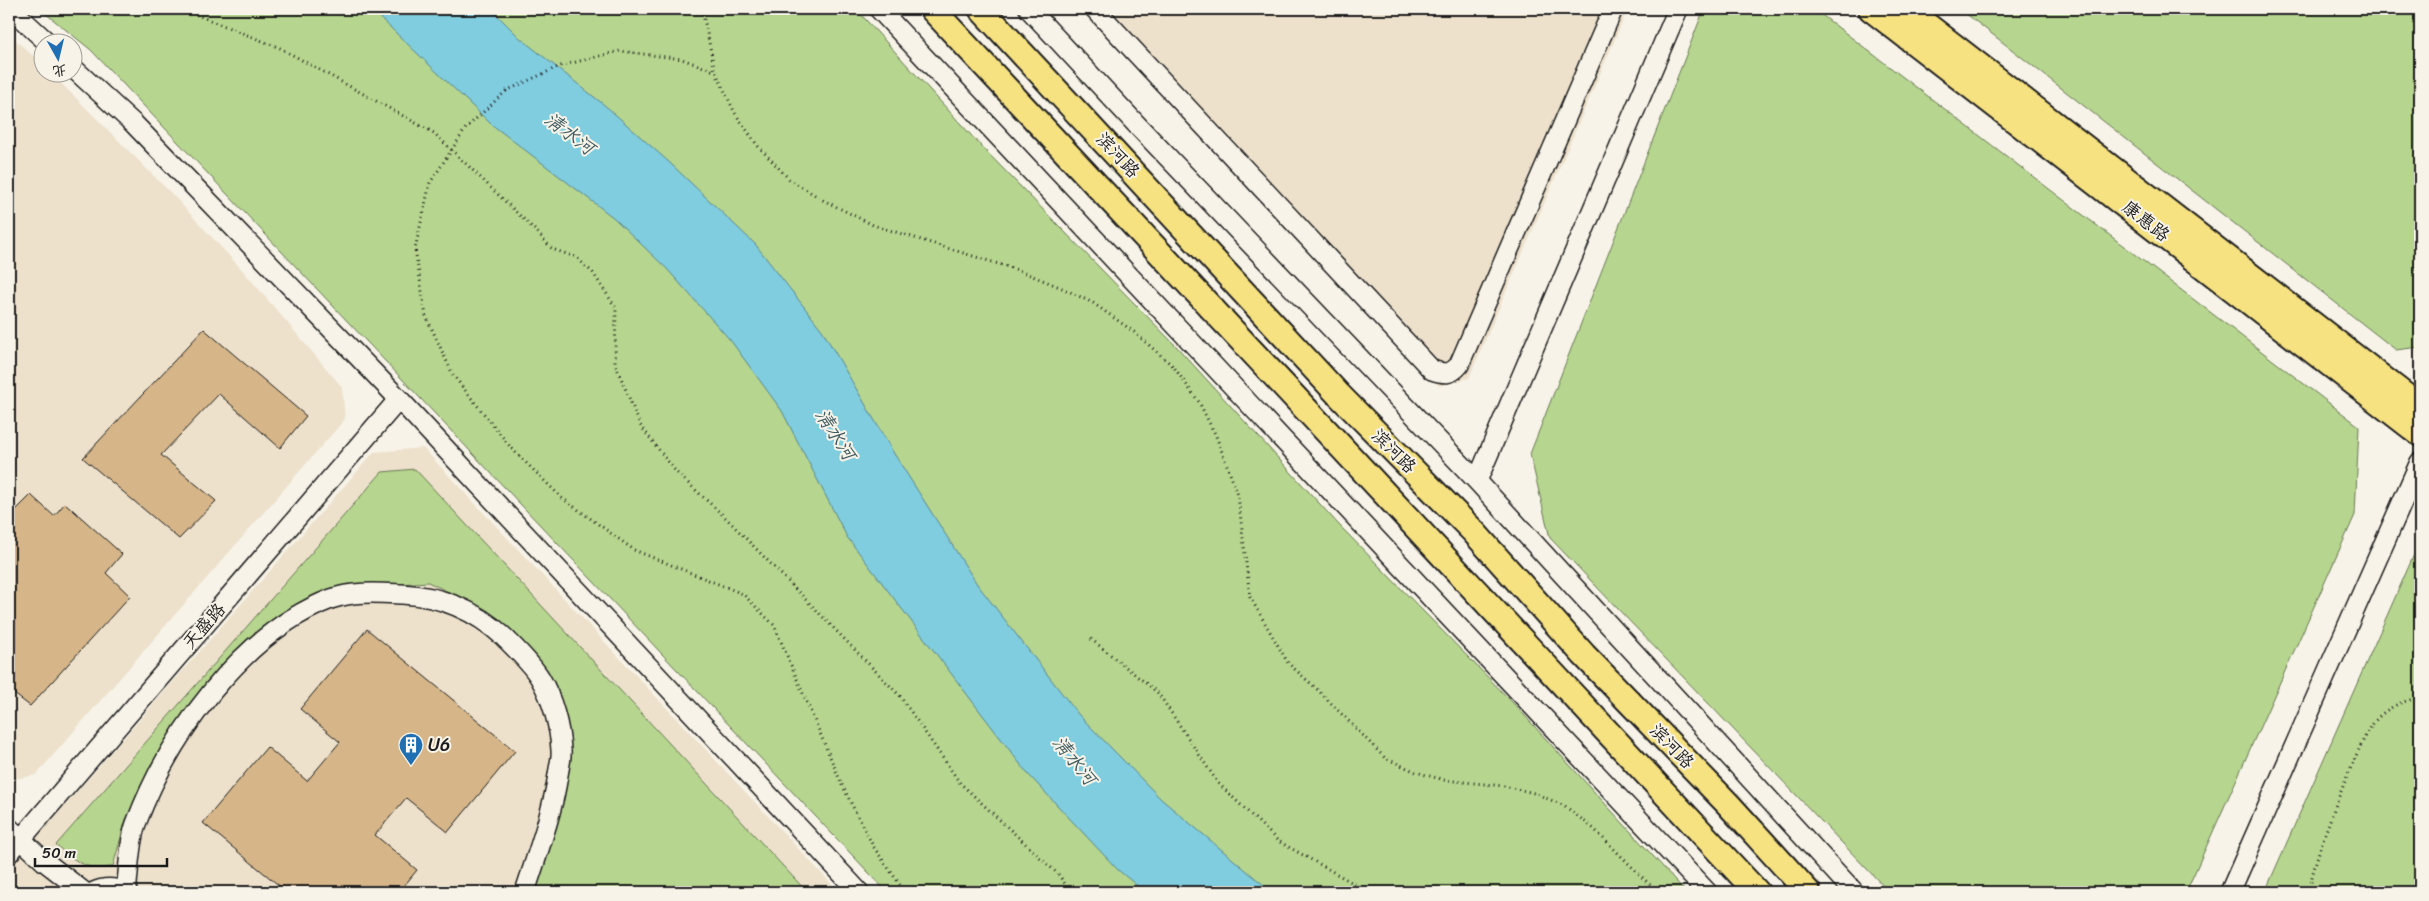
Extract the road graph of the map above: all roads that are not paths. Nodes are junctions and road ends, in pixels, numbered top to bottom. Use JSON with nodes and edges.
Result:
{"nodes":[{"id":1,"x":11,"y":9,"type":"edge"},
{"id":2,"x":879,"y":9,"type":"edge"},
{"id":3,"x":932,"y":9,"type":"edge"},
{"id":4,"x":982,"y":9,"type":"edge"},
{"id":5,"x":1029,"y":9,"type":"edge"},
{"id":6,"x":1095,"y":9,"type":"edge"},
{"id":7,"x":1613,"y":9,"type":"edge"},
{"id":8,"x":1678,"y":9,"type":"edge"},
{"id":9,"x":1871,"y":9,"type":"edge"},
{"id":10,"x":1906,"y":9,"type":"edge"},
{"id":11,"x":36,"y":32,"type":"edge"},
{"id":12,"x":82,"y":76,"type":"edge"},
{"id":13,"x":399,"y":399,"type":"junction"},
{"id":14,"x":2420,"y":407,"type":"edge"},
{"id":15,"x":2420,"y":434,"type":"edge"},
{"id":16,"x":2420,"y":462,"type":"edge"},
{"id":17,"x":1477,"y":481,"type":"junction"},
{"id":18,"x":15,"y":833,"type":"edge"},
{"id":19,"x":9,"y":853,"type":"edge"},
{"id":20,"x":84,"y":892,"type":"edge"},
{"id":21,"x":94,"y":892,"type":"edge"},
{"id":22,"x":126,"y":892,"type":"edge"},
{"id":23,"x":524,"y":892,"type":"edge"},
{"id":24,"x":859,"y":892,"type":"edge"},
{"id":25,"x":1707,"y":892,"type":"edge"},
{"id":26,"x":1757,"y":892,"type":"edge"},
{"id":27,"x":1808,"y":892,"type":"edge"},
{"id":28,"x":1854,"y":892,"type":"edge"},
{"id":29,"x":2230,"y":892,"type":"edge"}],
"edges":[{"from":1,"to":11,"type":"street"},
{"from":2,"to":25,"type":"street"},
{"from":3,"to":26,"type":"main road","name":"滨河路"},
{"from":4,"to":27,"type":"main road","name":"滨河路"},
{"from":5,"to":17,"type":"street"},
{"from":6,"to":7,"type":"street"},
{"from":8,"to":17,"type":"street"},
{"from":9,"to":15,"type":"main road","name":"康惠路"},
{"from":10,"to":14,"type":"main road","name":"康惠路"},
{"from":12,"to":13,"type":"street"},
{"from":13,"to":18,"type":"street","name":"天盛路"},
{"from":13,"to":24,"type":"street"},
{"from":16,"to":29,"type":"street"},
{"from":17,"to":28,"type":"street"},
{"from":18,"to":19,"type":"street","name":"天盛路"},
{"from":18,"to":20,"type":"street"},
{"from":21,"to":22,"type":"street"},
{"from":22,"to":23,"type":"street"}]}
